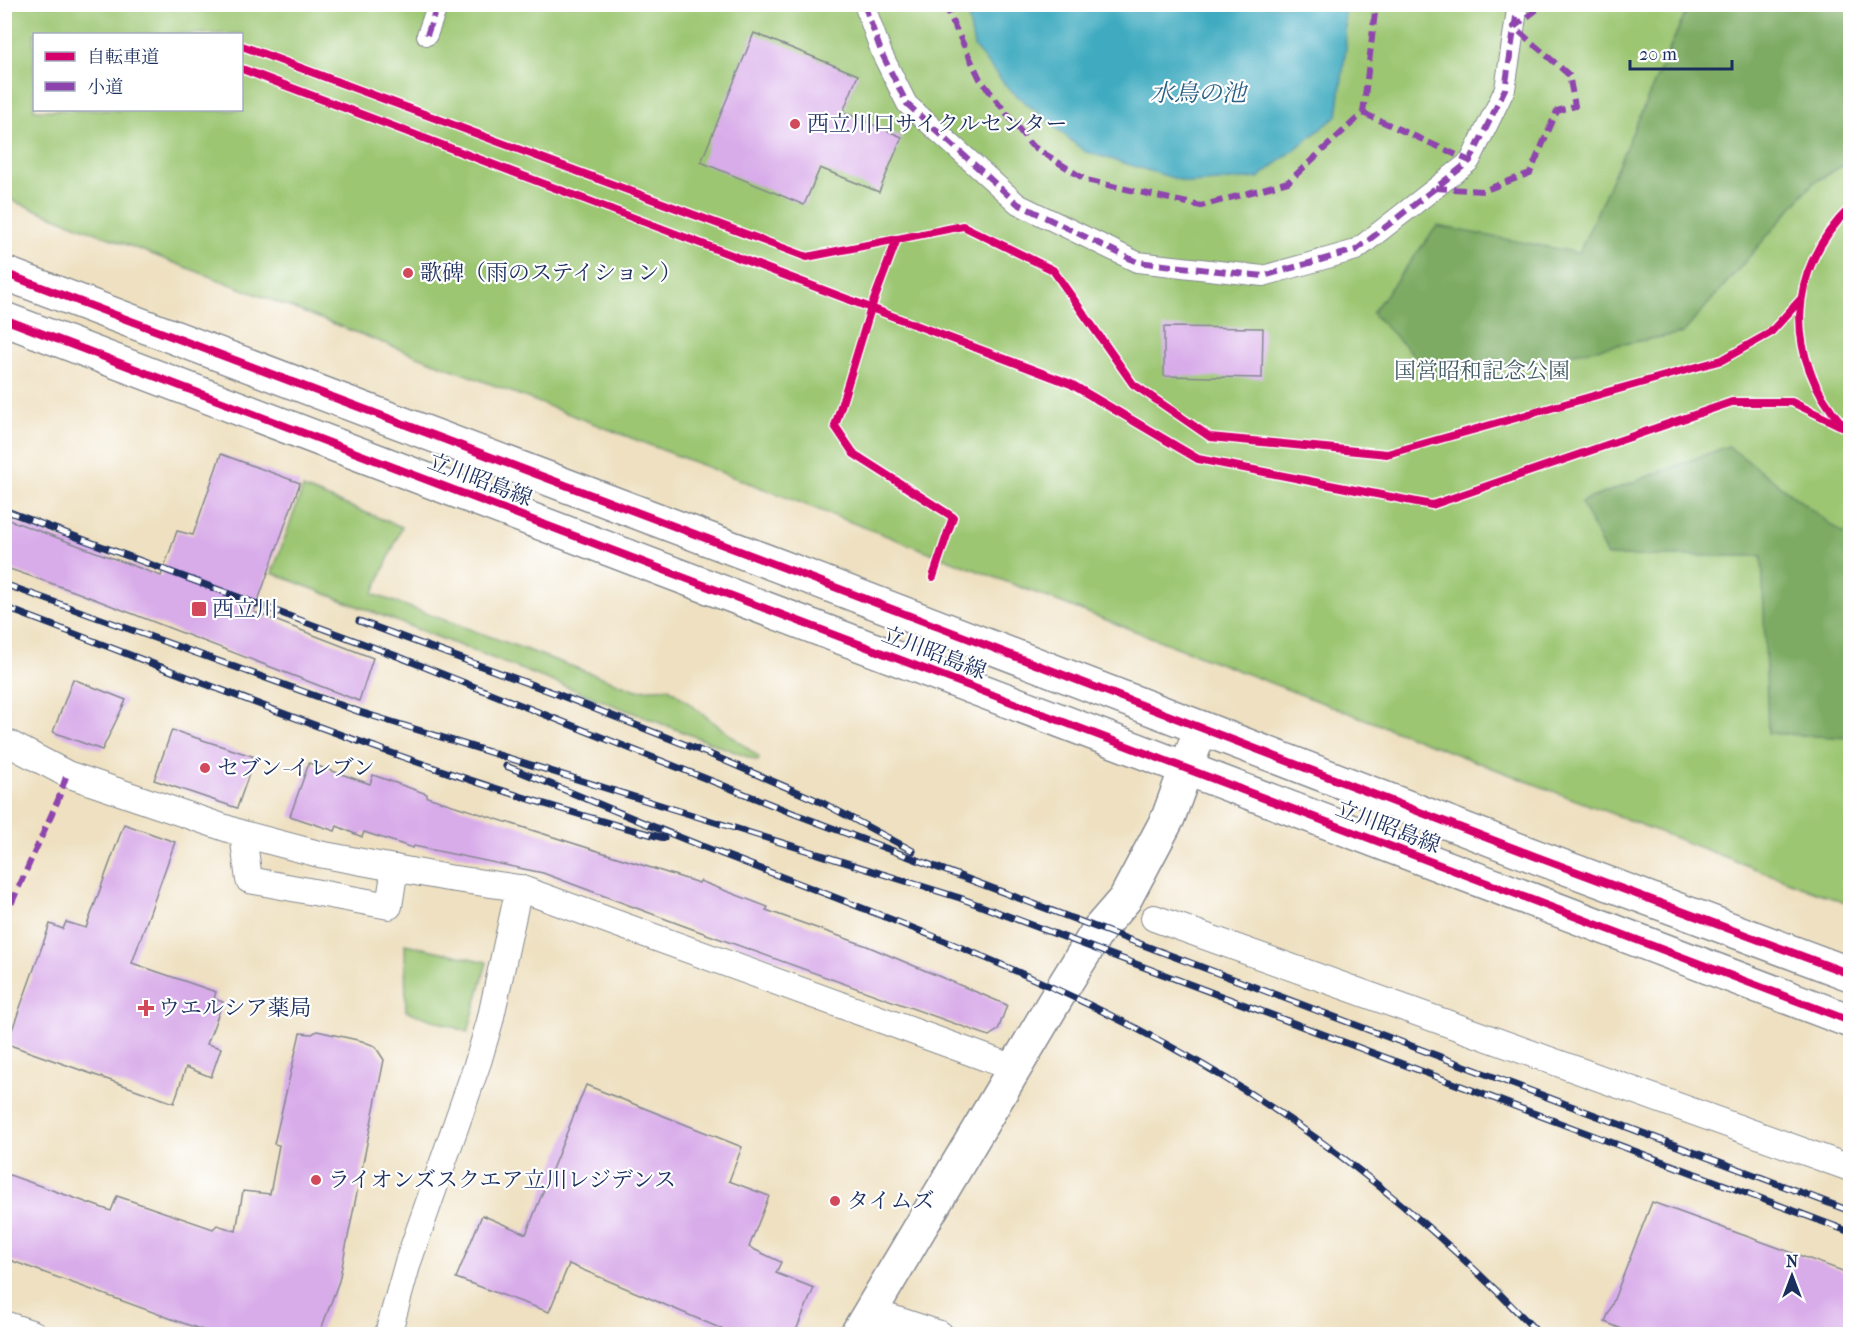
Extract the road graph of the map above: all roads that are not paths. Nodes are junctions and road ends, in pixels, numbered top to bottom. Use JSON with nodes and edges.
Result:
{"nodes":[{"id":1,"x":438,"y":4,"type":"edge"},
{"id":2,"x":864,"y":4,"type":"edge"},
{"id":3,"x":1518,"y":4,"type":"edge"},
{"id":4,"x":427,"y":35,"type":"dead end"},
{"id":5,"x":4,"y":273,"type":"edge"},
{"id":6,"x":4,"y":319,"type":"edge"},
{"id":7,"x":1201,"y":728,"type":"junction"},
{"id":8,"x":4,"y":741,"type":"edge"},
{"id":9,"x":1186,"y":769,"type":"junction"},
{"id":10,"x":243,"y":834,"type":"junction"},
{"id":11,"x":395,"y":868,"type":"junction"},
{"id":12,"x":519,"y":888,"type":"junction"},
{"id":13,"x":1154,"y":918,"type":"dead end"},
{"id":14,"x":1851,"y":974,"type":"edge"},
{"id":15,"x":1851,"y":1021,"type":"edge"},
{"id":16,"x":1014,"y":1068,"type":"junction"},
{"id":17,"x":1851,"y":1168,"type":"edge"},
{"id":18,"x":863,"y":1323,"type":"edge"},
{"id":19,"x":4,"y":1324,"type":"edge"},
{"id":20,"x":33,"y":1335,"type":"edge"},
{"id":21,"x":388,"y":1335,"type":"edge"},
{"id":22,"x":940,"y":1335,"type":"edge"}],
"edges":[{"from":1,"to":4,"type":"street"},
{"from":2,"to":3,"type":"street"},
{"from":5,"to":7,"type":"main road","name":"立川昭島線"},
{"from":6,"to":9,"type":"main road","name":"立川昭島線"},
{"from":7,"to":9,"type":"main road"},
{"from":7,"to":14,"type":"main road","name":"立川昭島線"},
{"from":8,"to":10,"type":"street"},
{"from":9,"to":15,"type":"main road","name":"立川昭島線"},
{"from":9,"to":16,"type":"main road"},
{"from":10,"to":11,"type":"street"},
{"from":10,"to":11,"type":"street"},
{"from":11,"to":12,"type":"street"},
{"from":12,"to":16,"type":"street"},
{"from":12,"to":21,"type":"street"},
{"from":13,"to":17,"type":"street"},
{"from":16,"to":18,"type":"main road"},
{"from":18,"to":22,"type":"street"},
{"from":19,"to":20,"type":"street"}]}
